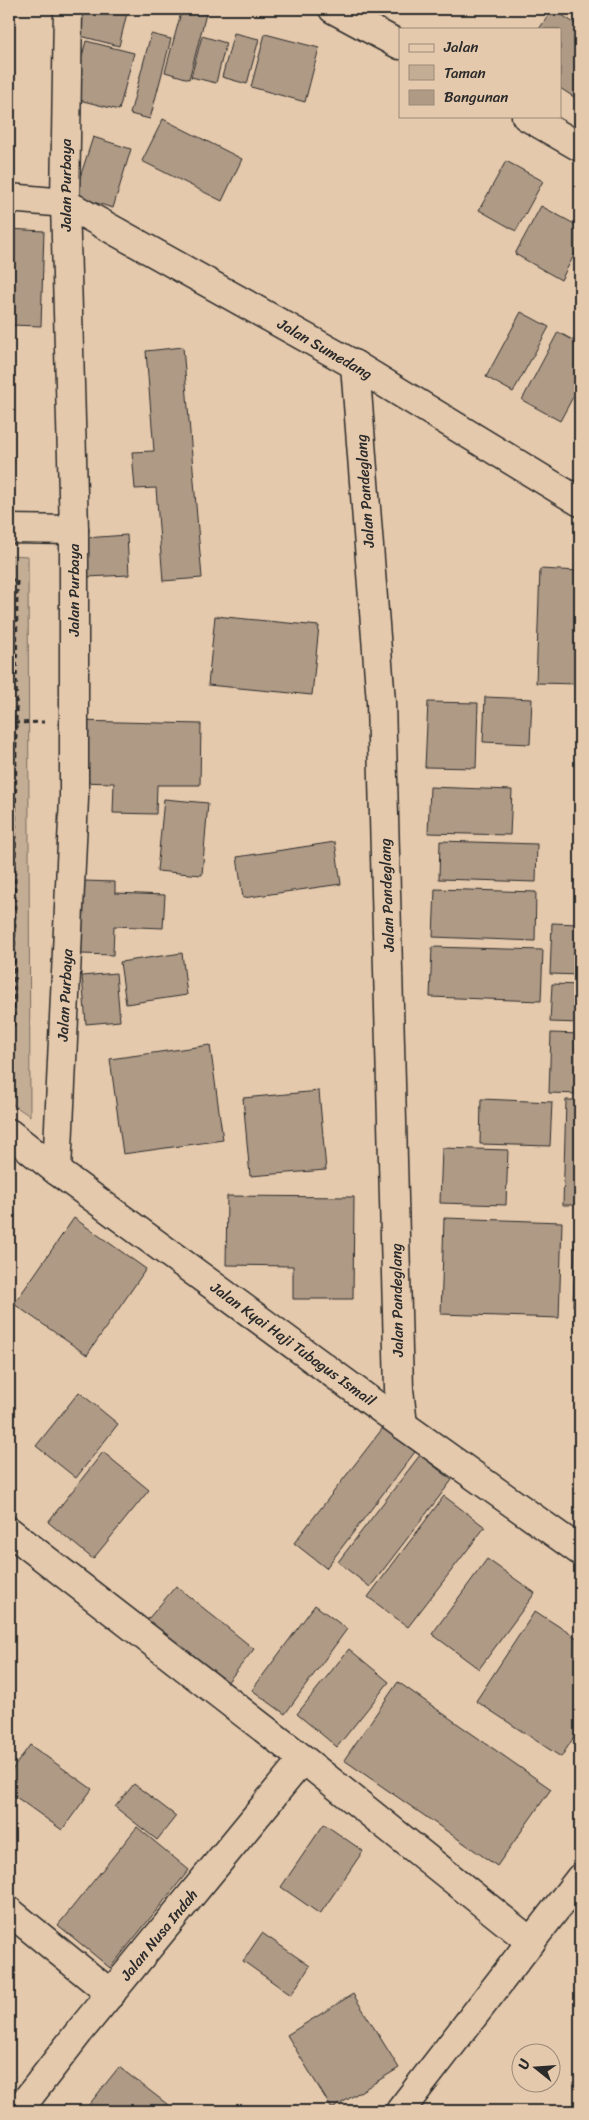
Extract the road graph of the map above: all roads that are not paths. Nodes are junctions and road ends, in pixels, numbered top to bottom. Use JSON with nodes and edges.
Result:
{"nodes":[{"id":1,"x":68,"y":9,"type":"edge"},
{"id":2,"x":345,"y":12,"type":"edge"},
{"id":3,"x":399,"y":44,"type":"edge"},
{"id":4,"x":529,"y":118,"type":"edge"},
{"id":5,"x":580,"y":147,"type":"edge"},
{"id":6,"x":9,"y":198,"type":"edge"},
{"id":7,"x":65,"y":203,"type":"junction"},
{"id":8,"x":355,"y":365,"type":"junction"},
{"id":9,"x":580,"y":502,"type":"edge"},
{"id":10,"x":9,"y":528,"type":"edge"},
{"id":11,"x":74,"y":530,"type":"junction"},
{"id":12,"x":9,"y":1133,"type":"edge"},
{"id":13,"x":57,"y":1170,"type":"junction"},
{"id":14,"x":403,"y":1425,"type":"junction"},
{"id":15,"x":9,"y":1531,"type":"edge"},
{"id":16,"x":580,"y":1551,"type":"edge"},
{"id":17,"x":303,"y":1759,"type":"junction"},
{"id":18,"x":580,"y":1878,"type":"edge"},
{"id":19,"x":9,"y":1911,"type":"edge"},
{"id":20,"x":530,"y":1942,"type":"junction"},
{"id":21,"x":111,"y":1994,"type":"junction"},
{"id":22,"x":18,"y":2111,"type":"edge"},
{"id":23,"x":400,"y":2111,"type":"edge"}],
"edges":[{"from":1,"to":7,"type":"street","name":"Jalan Purbaya"},
{"from":2,"to":3,"type":"street"},
{"from":4,"to":5,"type":"street"},
{"from":6,"to":7,"type":"street"},
{"from":7,"to":8,"type":"street","name":"Jalan Sumedang"},
{"from":7,"to":11,"type":"street","name":"Jalan Purbaya"},
{"from":8,"to":9,"type":"street","name":"Jalan Sumedang"},
{"from":8,"to":14,"type":"street","name":"Jalan Pandeglang"},
{"from":10,"to":11,"type":"street"},
{"from":11,"to":13,"type":"street","name":"Jalan Purbaya"},
{"from":12,"to":13,"type":"street","name":"Jalan Kyai Haji Tubagus Ismail"},
{"from":13,"to":14,"type":"street","name":"Jalan Kyai Haji Tubagus Ismail"},
{"from":14,"to":16,"type":"street","name":"Jalan Kyai Haji Tubagus Ismail"},
{"from":15,"to":17,"type":"street"},
{"from":17,"to":20,"type":"street"},
{"from":17,"to":21,"type":"street","name":"Jalan Nusa Indah"},
{"from":18,"to":20,"type":"street"},
{"from":19,"to":21,"type":"street"},
{"from":20,"to":23,"type":"street"},
{"from":21,"to":22,"type":"street","name":"Jalan Nusa Indah"}]}
